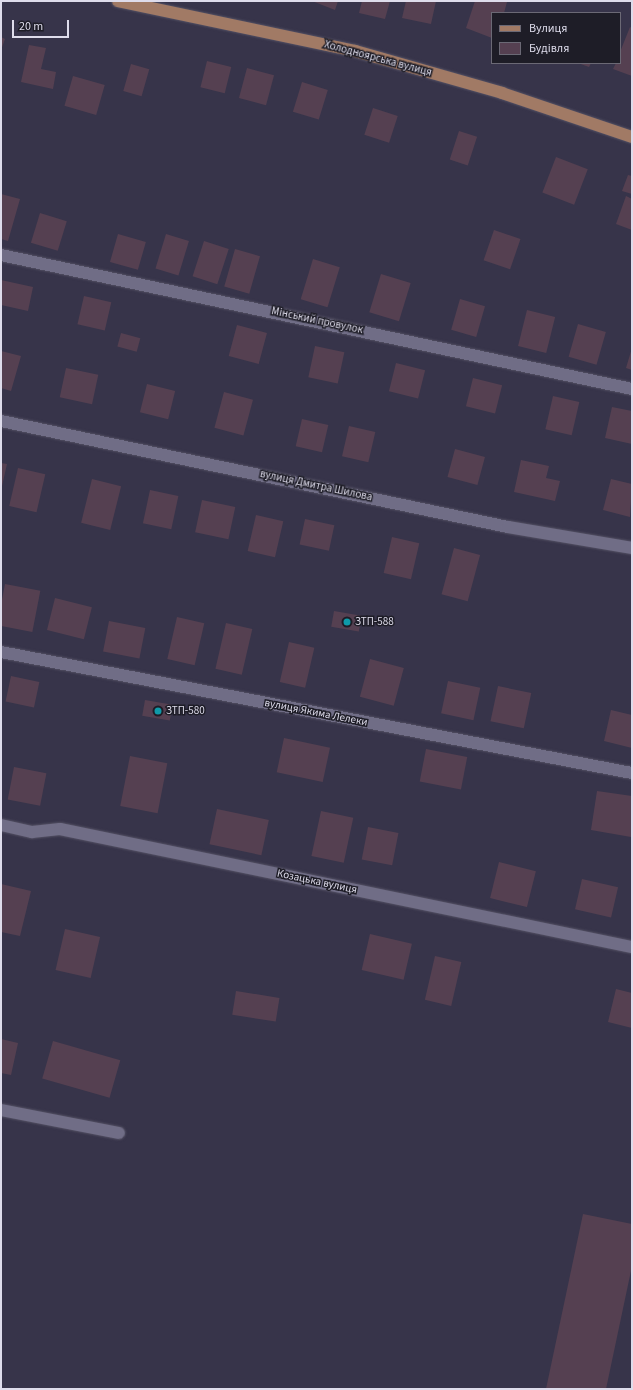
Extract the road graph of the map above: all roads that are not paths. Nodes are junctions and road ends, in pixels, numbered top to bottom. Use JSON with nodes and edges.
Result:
{"nodes":[{"id":1,"x":118,"y":1,"type":"edge"},
{"id":2,"x":632,"y":137,"type":"edge"},
{"id":3,"x":1,"y":255,"type":"edge"},
{"id":4,"x":632,"y":389,"type":"edge"},
{"id":5,"x":1,"y":421,"type":"edge"},
{"id":6,"x":632,"y":548,"type":"edge"},
{"id":7,"x":1,"y":652,"type":"edge"},
{"id":8,"x":632,"y":773,"type":"edge"},
{"id":9,"x":1,"y":825,"type":"edge"},
{"id":10,"x":632,"y":947,"type":"edge"},
{"id":11,"x":1,"y":1110,"type":"edge"},
{"id":12,"x":118,"y":1133,"type":"dead end"}],
"edges":[{"from":1,"to":2,"type":"main road","name":"Холодноярська вулиця"},
{"from":3,"to":4,"type":"street","name":"Мінський провулок"},
{"from":5,"to":6,"type":"street","name":"вулиця Дмитра Шилова"},
{"from":7,"to":8,"type":"street","name":"вулиця Якима Лелеки"},
{"from":9,"to":10,"type":"street","name":"Козацька вулиця"},
{"from":11,"to":12,"type":"street"}]}
